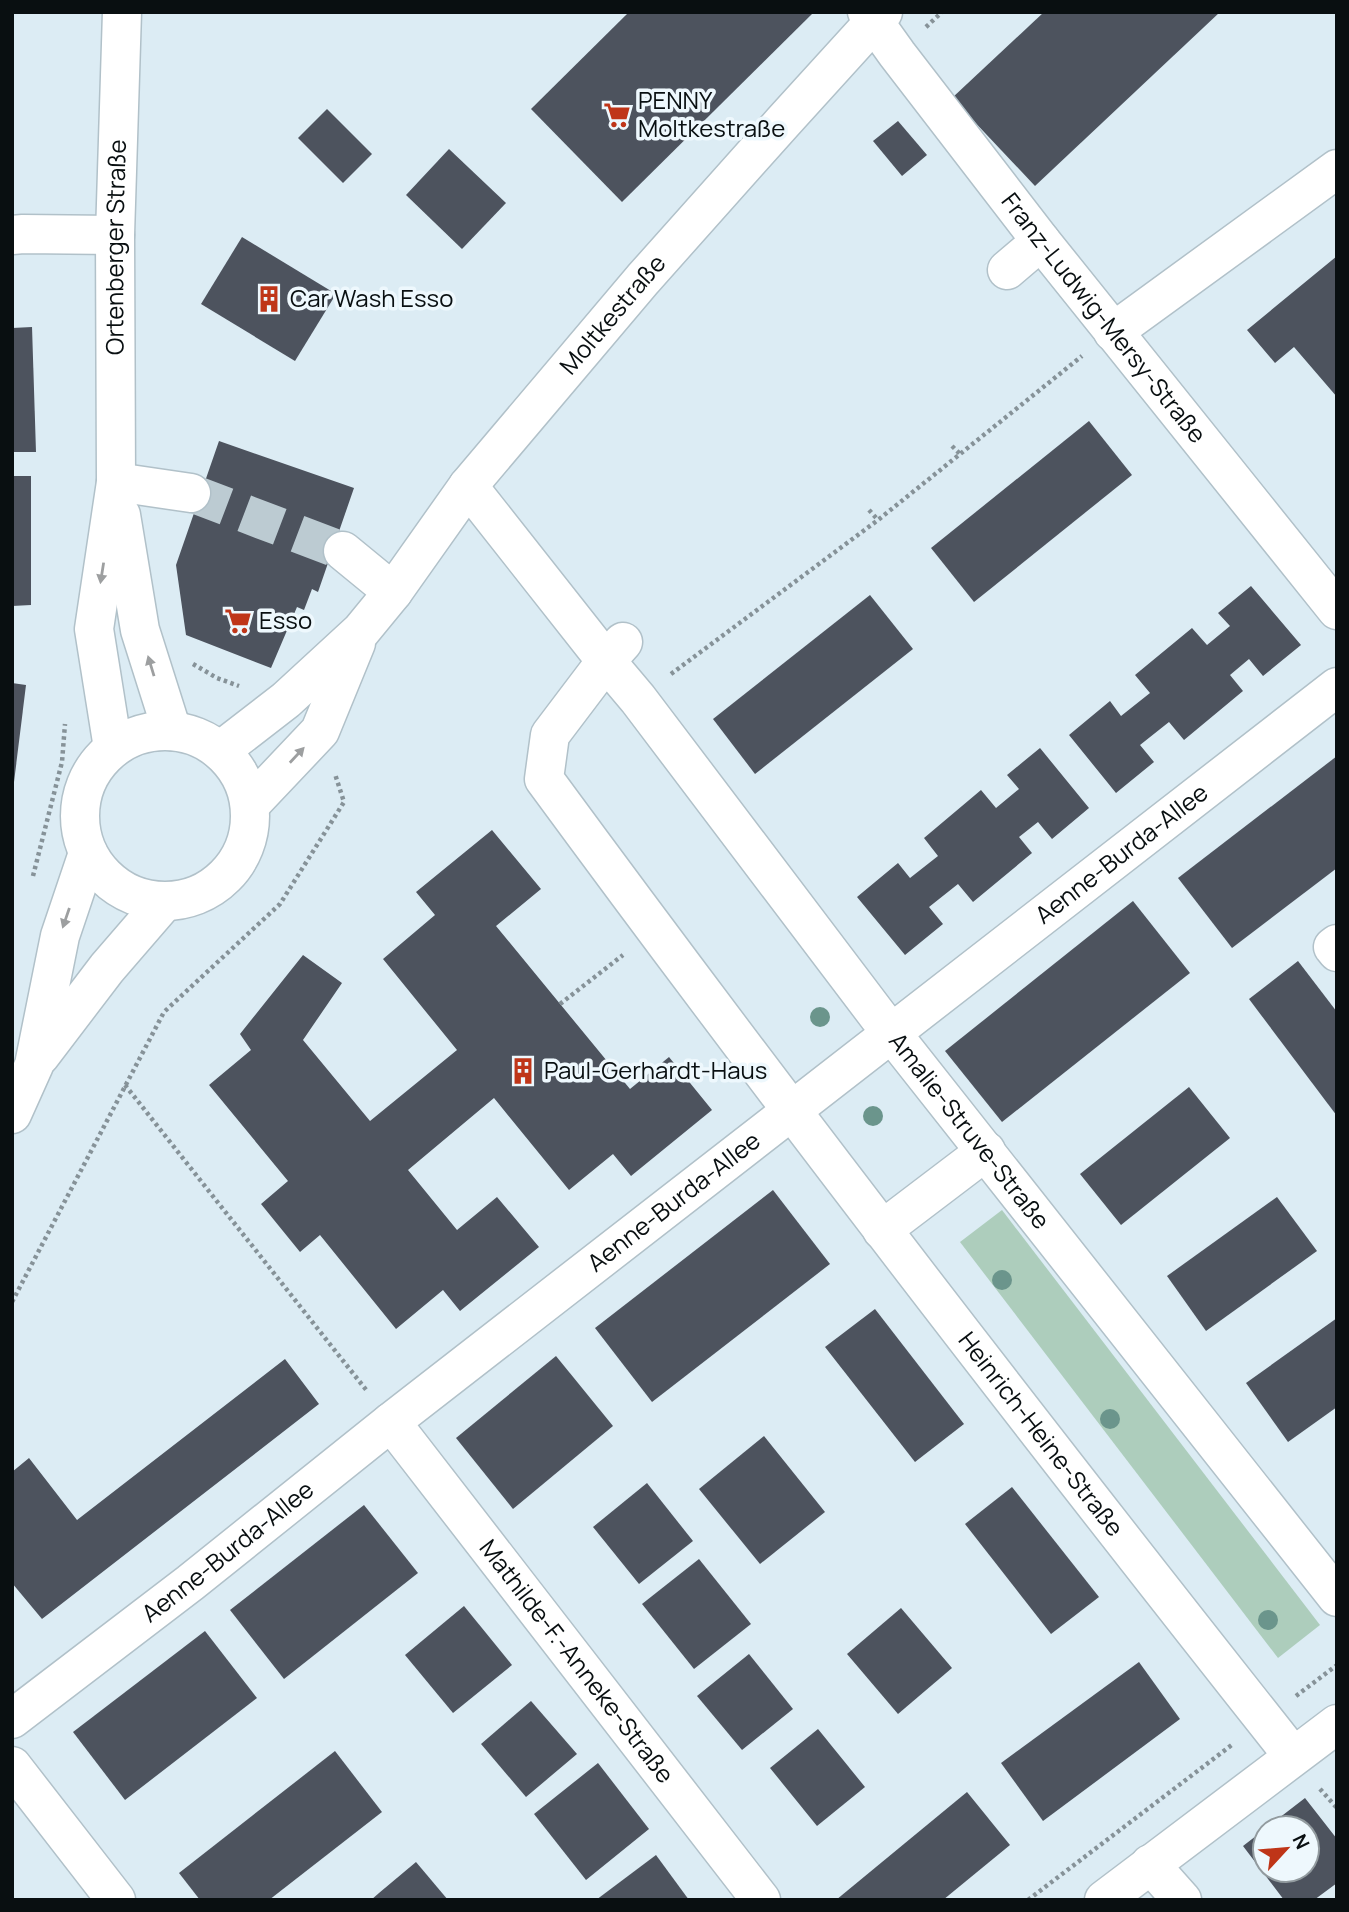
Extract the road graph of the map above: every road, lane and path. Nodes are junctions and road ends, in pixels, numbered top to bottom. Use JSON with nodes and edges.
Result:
{"nodes":[{"id":1,"x":122,"y":12,"type":"edge"},
{"id":2,"x":875,"y":15,"type":"edge"},
{"id":3,"x":1337,"y":169,"type":"edge"},
{"id":4,"x":12,"y":235,"type":"edge"},
{"id":5,"x":115,"y":235,"type":"junction"},
{"id":6,"x":1041,"y":241,"type":"junction"},
{"id":7,"x":1007,"y":270,"type":"dead end"},
{"id":8,"x":1114,"y":332,"type":"junction"},
{"id":9,"x":1034,"y":383,"type":"dead end"},
{"id":10,"x":1040,"y":389,"type":"junction"},
{"id":11,"x":952,"y":446,"type":"dead end"},
{"id":12,"x":961,"y":455,"type":"junction"},
{"id":13,"x":116,"y":482,"type":"junction"},
{"id":14,"x":468,"y":486,"type":"junction"},
{"id":15,"x":191,"y":493,"type":"tunnel mouth"},
{"id":16,"x":869,"y":510,"type":"dead end"},
{"id":17,"x":878,"y":520,"type":"junction"},
{"id":18,"x":343,"y":551,"type":"tunnel mouth"},
{"id":19,"x":393,"y":592,"type":"junction"},
{"id":20,"x":1337,"y":610,"type":"edge"},
{"id":21,"x":361,"y":631,"type":"junction"},
{"id":22,"x":614,"y":651,"type":"junction"},
{"id":23,"x":187,"y":660,"type":"dead end"},
{"id":24,"x":1337,"y":687,"type":"edge"},
{"id":25,"x":638,"y":699,"type":"junction"},
{"id":26,"x":286,"y":700,"type":"junction"},
{"id":27,"x":66,"y":711,"type":"dead end"},
{"id":28,"x":172,"y":731,"type":"junction"},
{"id":29,"x":320,"y":731,"type":"junction"},
{"id":30,"x":113,"y":748,"type":"junction"},
{"id":31,"x":220,"y":751,"type":"junction"},
{"id":32,"x":250,"y":805,"type":"junction"},
{"id":33,"x":88,"y":853,"type":"junction"},
{"id":34,"x":31,"y":887,"type":"dead end"},
{"id":35,"x":164,"y":902,"type":"junction"},
{"id":36,"x":655,"y":931,"type":"junction"},
{"id":37,"x":1337,"y":944,"type":"edge"},
{"id":38,"x":1337,"y":952,"type":"edge"},
{"id":39,"x":560,"y":1004,"type":"dead end"},
{"id":40,"x":892,"y":1032,"type":"junction"},
{"id":41,"x":23,"y":1060,"type":"edge"},
{"id":42,"x":125,"y":1085,"type":"junction"},
{"id":43,"x":792,"y":1111,"type":"junction"},
{"id":44,"x":12,"y":1114,"type":"edge"},
{"id":45,"x":986,"y":1152,"type":"junction"},
{"id":46,"x":881,"y":1230,"type":"junction"},
{"id":47,"x":12,"y":1303,"type":"edge"},
{"id":48,"x":391,"y":1422,"type":"junction"},
{"id":49,"x":1337,"y":1597,"type":"edge"},
{"id":50,"x":1337,"y":1665,"type":"edge"},
{"id":51,"x":12,"y":1719,"type":"edge"},
{"id":52,"x":1265,"y":1720,"type":"junction"},
{"id":53,"x":1337,"y":1724,"type":"edge"},
{"id":54,"x":1293,"y":1756,"type":"junction"},
{"id":55,"x":12,"y":1766,"type":"edge"},
{"id":56,"x":1150,"y":1864,"type":"junction"},
{"id":57,"x":116,"y":1900,"type":"edge"},
{"id":58,"x":761,"y":1900,"type":"edge"},
{"id":59,"x":1028,"y":1900,"type":"edge"},
{"id":60,"x":1104,"y":1900,"type":"edge"},
{"id":61,"x":1182,"y":1900,"type":"edge"}],
"edges":[{"from":1,"to":5,"type":"street","name":"Ortenberger Straße"},
{"from":2,"to":6,"type":"street","name":"Franz-Ludwig-Mersy-Straße"},
{"from":2,"to":14,"type":"street","name":"Moltkestraße"},
{"from":3,"to":8,"type":"street"},
{"from":4,"to":5,"type":"street"},
{"from":5,"to":13,"type":"street","name":"Ortenberger Straße"},
{"from":6,"to":7,"type":"street"},
{"from":6,"to":8,"type":"street","name":"Franz-Ludwig-Mersy-Straße"},
{"from":8,"to":10,"type":"path"},
{"from":8,"to":20,"type":"street","name":"Franz-Ludwig-Mersy-Straße"},
{"from":9,"to":10,"type":"path"},
{"from":10,"to":12,"type":"path"},
{"from":11,"to":12,"type":"path"},
{"from":12,"to":17,"type":"path"},
{"from":13,"to":15,"type":"street"},
{"from":28,"to":13,"type":"street","name":"Ortenberger Straße","one_way":true},
{"from":13,"to":30,"type":"street","name":"Ortenberger Straße","one_way":true},
{"from":14,"to":19,"type":"street","name":"Moltkestraße"},
{"from":14,"to":22,"type":"street","name":"Amalie-Struve-Straße"},
{"from":16,"to":17,"type":"path"},
{"from":17,"to":25,"type":"path"},
{"from":18,"to":19,"type":"street"},
{"from":19,"to":21,"type":"street","name":"Moltkestraße"},
{"from":21,"to":26,"type":"street","name":"Moltkestraße"},
{"from":21,"to":29,"type":"street","name":"Moltkestraße"},
{"from":22,"to":25,"type":"street","name":"Amalie-Struve-Straße"},
{"from":22,"to":36,"type":"street"},
{"from":23,"to":26,"type":"path"},
{"from":24,"to":40,"type":"street","name":"Aenne-Burda-Allee"},
{"from":25,"to":40,"type":"street","name":"Amalie-Struve-Straße"},
{"from":26,"to":31,"type":"street","name":"Moltkestraße"},
{"from":27,"to":34,"type":"path"},
{"from":28,"to":30,"type":"street"},
{"from":28,"to":31,"type":"street"},
{"from":32,"to":29,"type":"street","name":"Moltkestraße","one_way":true},
{"from":29,"to":42,"type":"path"},
{"from":30,"to":33,"type":"street"},
{"from":31,"to":32,"type":"street"},
{"from":32,"to":35,"type":"street"},
{"from":33,"to":35,"type":"street"},
{"from":33,"to":41,"type":"street","one_way":true},
{"from":35,"to":41,"type":"street"},
{"from":36,"to":39,"type":"path"},
{"from":36,"to":43,"type":"street"},
{"from":37,"to":38,"type":"street"},
{"from":40,"to":43,"type":"street","name":"Aenne-Burda-Allee"},
{"from":40,"to":45,"type":"street","name":"Amalie-Struve-Straße"},
{"from":41,"to":44,"type":"street"},
{"from":42,"to":47,"type":"path"},
{"from":42,"to":48,"type":"path"},
{"from":43,"to":46,"type":"street","name":"Heinrich-Heine-Straße"},
{"from":43,"to":48,"type":"street","name":"Aenne-Burda-Allee"},
{"from":45,"to":46,"type":"street"},
{"from":45,"to":49,"type":"street","name":"Amalie-Struve-Straße"},
{"from":46,"to":52,"type":"street","name":"Heinrich-Heine-Straße"},
{"from":48,"to":51,"type":"street","name":"Aenne-Burda-Allee"},
{"from":48,"to":58,"type":"street","name":"Mathilde-F.-Anneke-Straße"},
{"from":50,"to":52,"type":"path"},
{"from":52,"to":54,"type":"street","name":"Heinrich-Heine-Straße"},
{"from":52,"to":59,"type":"path"},
{"from":53,"to":54,"type":"street"},
{"from":54,"to":56,"type":"street"},
{"from":55,"to":57,"type":"street"},
{"from":56,"to":60,"type":"street"},
{"from":56,"to":61,"type":"street"}]}
